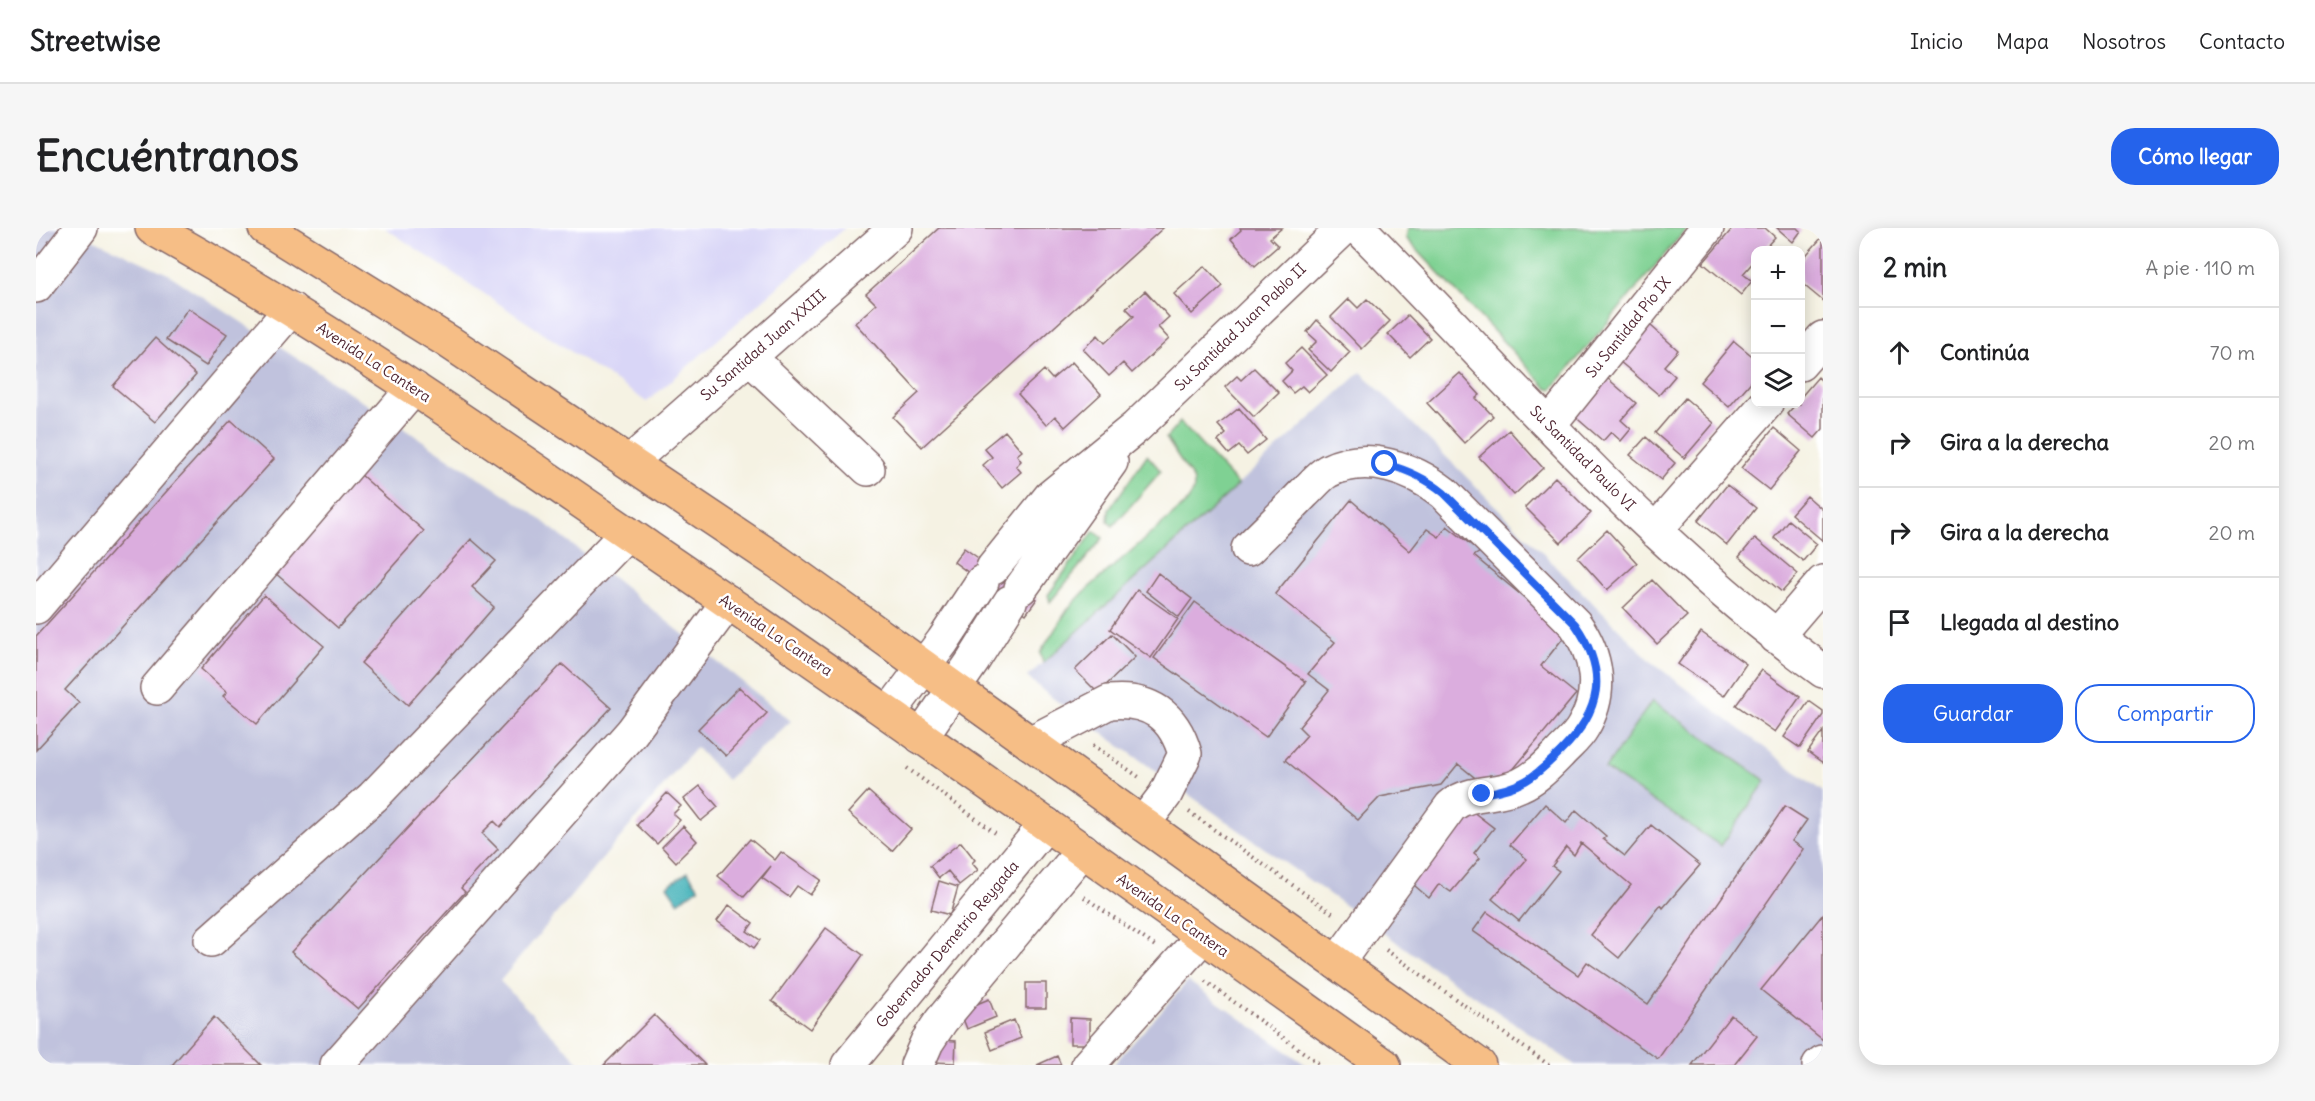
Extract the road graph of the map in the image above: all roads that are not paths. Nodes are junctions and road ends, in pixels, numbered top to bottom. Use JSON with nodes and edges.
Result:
{"nodes":[{"id":1,"x":81,"y":228,"type":"edge"},
{"id":2,"x":152,"y":228,"type":"edge"},
{"id":3,"x":265,"y":228,"type":"edge"},
{"id":4,"x":897,"y":228,"type":"edge"},
{"id":5,"x":1344,"y":228,"type":"edge"},
{"id":6,"x":1359,"y":228,"type":"edge"},
{"id":7,"x":1707,"y":228,"type":"edge"},
{"id":8,"x":36,"y":286,"type":"edge"},
{"id":9,"x":291,"y":309,"type":"junction"},
{"id":10,"x":1823,"y":338,"type":"edge"},
{"id":11,"x":749,"y":357,"type":"junction"},
{"id":12,"x":1805,"y":358,"type":"edge"},
{"id":13,"x":414,"y":388,"type":"junction"},
{"id":14,"x":1763,"y":408,"type":"edge"},
{"id":15,"x":1550,"y":425,"type":"junction"},
{"id":16,"x":1136,"y":427,"type":"junction"},
{"id":17,"x":630,"y":462,"type":"junction"},
{"id":18,"x":868,"y":469,"type":"dead end"},
{"id":19,"x":1655,"y":531,"type":"junction"},
{"id":20,"x":627,"y":533,"type":"junction"},
{"id":21,"x":1248,"y":549,"type":"dead end"},
{"id":22,"x":1823,"y":582,"type":"edge"},
{"id":23,"x":728,"y":602,"type":"junction"},
{"id":24,"x":36,"y":607,"type":"edge"},
{"id":25,"x":1776,"y":637,"type":"junction"},
{"id":26,"x":924,"y":666,"type":"junction"},
{"id":27,"x":1823,"y":671,"type":"edge"},
{"id":28,"x":157,"y":688,"type":"dead end"},
{"id":29,"x":954,"y":689,"type":"junction"},
{"id":30,"x":889,"y":713,"type":"junction"},
{"id":31,"x":921,"y":737,"type":"junction"},
{"id":32,"x":1030,"y":743,"type":"junction"},
{"id":33,"x":1046,"y":824,"type":"junction"},
{"id":34,"x":1143,"y":824,"type":"junction"},
{"id":35,"x":1083,"y":850,"type":"junction"},
{"id":36,"x":1203,"y":936,"type":"junction"},
{"id":37,"x":211,"y":940,"type":"dead end"},
{"id":38,"x":1337,"y":963,"type":"junction"},
{"id":39,"x":1823,"y":1062,"type":"edge"},
{"id":40,"x":337,"y":1065,"type":"edge"},
{"id":41,"x":848,"y":1065,"type":"edge"},
{"id":42,"x":917,"y":1065,"type":"edge"},
{"id":43,"x":1088,"y":1065,"type":"edge"},
{"id":44,"x":1384,"y":1065,"type":"edge"},
{"id":45,"x":1479,"y":1065,"type":"edge"},
{"id":46,"x":1819,"y":1065,"type":"edge"}],
"edges":[{"from":1,"to":8,"type":"street"},
{"from":2,"to":9,"type":"highway","name":"Avenida La Cantera"},
{"from":3,"to":17,"type":"highway"},
{"from":4,"to":11,"type":"street","name":"Su Santidad Juan XXIII"},
{"from":5,"to":16,"type":"street","name":"Su Santidad Juan Pablo II"},
{"from":6,"to":15,"type":"street","name":"Su Santidad Paulo VI"},
{"from":7,"to":15,"type":"street","name":"Su Santidad Pío IX"},
{"from":9,"to":13,"type":"highway","name":"Avenida La Cantera"},
{"from":9,"to":24,"type":"street"},
{"from":10,"to":12,"type":"street"},
{"from":11,"to":17,"type":"street","name":"Su Santidad Juan XXIII"},
{"from":11,"to":18,"type":"street"},
{"from":13,"to":20,"type":"highway","name":"Avenida La Cantera"},
{"from":13,"to":28,"type":"street"},
{"from":14,"to":19,"type":"street"},
{"from":15,"to":19,"type":"street","name":"Su Santidad Paulo VI"},
{"from":16,"to":26,"type":"street","name":"Su Santidad Juan Pablo II"},
{"from":16,"to":29,"type":"street","name":"Su Santidad Juan Pablo II"},
{"from":17,"to":26,"type":"highway"},
{"from":19,"to":25,"type":"street","name":"Su Santidad Paulo VI"},
{"from":20,"to":23,"type":"highway","name":"Avenida La Cantera"},
{"from":20,"to":37,"type":"street"},
{"from":21,"to":38,"type":"street"},
{"from":22,"to":25,"type":"street"},
{"from":23,"to":30,"type":"highway","name":"Avenida La Cantera"},
{"from":23,"to":40,"type":"street"},
{"from":25,"to":27,"type":"street","name":"Su Santidad Paulo VI"},
{"from":26,"to":29,"type":"highway"},
{"from":26,"to":30,"type":"street","name":"Su Santidad Juan Pablo II"},
{"from":29,"to":31,"type":"street","name":"Su Santidad Juan Pablo II"},
{"from":29,"to":32,"type":"highway"},
{"from":30,"to":31,"type":"highway","name":"Avenida La Cantera"},
{"from":31,"to":33,"type":"highway","name":"Avenida La Cantera"},
{"from":32,"to":34,"type":"highway"},
{"from":32,"to":34,"type":"street"},
{"from":33,"to":35,"type":"highway","name":"Avenida La Cantera"},
{"from":33,"to":41,"type":"street","name":"Gobernador Demetrio Reygada"},
{"from":34,"to":38,"type":"highway"},
{"from":35,"to":36,"type":"highway","name":"Avenida La Cantera"},
{"from":35,"to":42,"type":"street"},
{"from":36,"to":43,"type":"street"},
{"from":36,"to":44,"type":"highway","name":"Avenida La Cantera"},
{"from":38,"to":45,"type":"highway"},
{"from":39,"to":46,"type":"street"}]}
